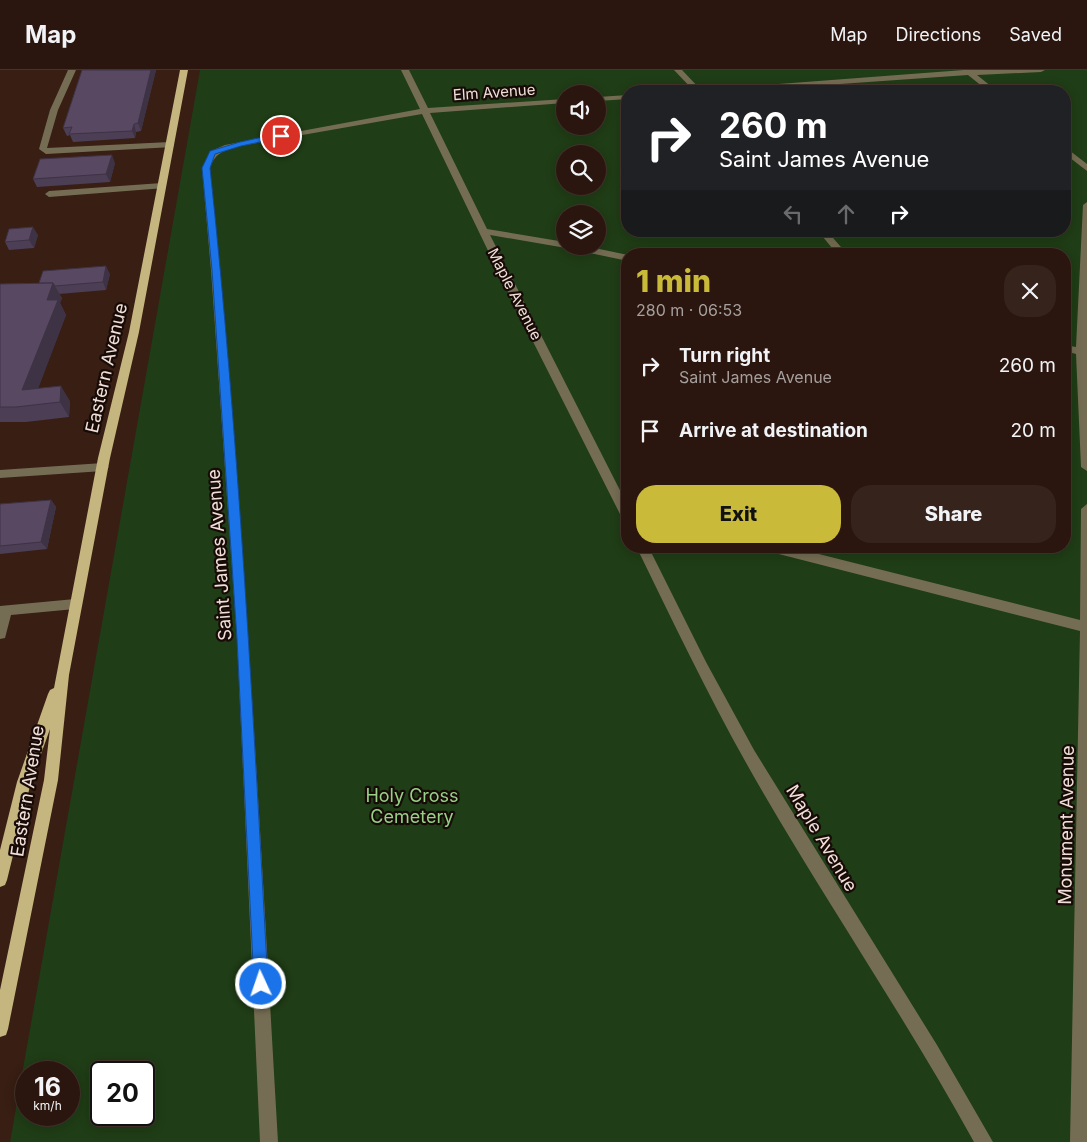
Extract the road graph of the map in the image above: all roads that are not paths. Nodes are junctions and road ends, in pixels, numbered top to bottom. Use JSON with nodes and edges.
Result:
{"nodes":[{"id":1,"x":72,"y":70,"type":"edge"},
{"id":2,"x":184,"y":70,"type":"edge"},
{"id":3,"x":405,"y":70,"type":"edge"},
{"id":4,"x":678,"y":70,"type":"edge"},
{"id":5,"x":1041,"y":70,"type":"edge"},
{"id":6,"x":968,"y":71,"type":"edge"},
{"id":7,"x":692,"y":85,"type":"edge"},
{"id":8,"x":789,"y":85,"type":"edge"},
{"id":9,"x":985,"y":85,"type":"edge"},
{"id":10,"x":621,"y":97,"type":"edge"},
{"id":11,"x":606,"y":98,"type":"edge"},
{"id":12,"x":556,"y":102,"type":"edge"},
{"id":13,"x":424,"y":111,"type":"junction"},
{"id":14,"x":170,"y":144,"type":"junction"},
{"id":15,"x":1071,"y":155,"type":"edge"},
{"id":16,"x":1087,"y":168,"type":"edge"},
{"id":17,"x":162,"y":186,"type":"junction"},
{"id":18,"x":49,"y":194,"type":"dead end"},
{"id":19,"x":1087,"y":205,"type":"edge"},
{"id":20,"x":483,"y":231,"type":"junction"},
{"id":21,"x":827,"y":237,"type":"edge"},
{"id":22,"x":556,"y":243,"type":"edge"},
{"id":23,"x":837,"y":248,"type":"edge"},
{"id":24,"x":606,"y":253,"type":"edge"},
{"id":25,"x":621,"y":257,"type":"edge"},
{"id":26,"x":1071,"y":350,"type":"edge"},
{"id":27,"x":1084,"y":353,"type":"edge"},
{"id":28,"x":103,"y":467,"type":"junction"},
{"id":29,"x":1087,"y":467,"type":"edge"},
{"id":30,"x":0,"y":474,"type":"edge"},
{"id":31,"x":621,"y":505,"type":"edge"},
{"id":32,"x":1087,"y":509,"type":"edge"},
{"id":33,"x":645,"y":553,"type":"edge"},
{"id":34,"x":795,"y":553,"type":"edge"},
{"id":35,"x":75,"y":604,"type":"junction"},
{"id":36,"x":3,"y":611,"type":"edge"},
{"id":37,"x":1086,"y":627,"type":"edge"},
{"id":38,"x":0,"y":634,"type":"edge"},
{"id":39,"x":62,"y":675,"type":"junction"},
{"id":40,"x":1086,"y":824,"type":"edge"},
{"id":41,"x":0,"y":880,"type":"edge"},
{"id":42,"x":0,"y":1030,"type":"edge"},
{"id":43,"x":269,"y":1142,"type":"edge"},
{"id":44,"x":984,"y":1142,"type":"edge"},
{"id":45,"x":1079,"y":1142,"type":"edge"}],
"edges":[{"from":1,"to":14,"type":"lane"},
{"from":2,"to":14,"type":"main road","name":"Eastern Avenue"},
{"from":3,"to":13,"type":"lane","name":"Maple Avenue"},
{"from":4,"to":7,"type":"lane"},
{"from":5,"to":6,"type":"lane"},
{"from":6,"to":8,"type":"lane"},
{"from":6,"to":9,"type":"lane"},
{"from":10,"to":11,"type":"lane"},
{"from":12,"to":13,"type":"lane","name":"Elm Avenue"},
{"from":13,"to":20,"type":"lane","name":"Maple Avenue"},
{"from":13,"to":43,"type":"lane","name":"Saint James Avenue"},
{"from":14,"to":17,"type":"main road","name":"Eastern Avenue"},
{"from":15,"to":16,"type":"lane"},
{"from":17,"to":18,"type":"lane"},
{"from":17,"to":28,"type":"main road","name":"Eastern Avenue"},
{"from":19,"to":27,"type":"lane"},
{"from":20,"to":22,"type":"lane"},
{"from":20,"to":31,"type":"lane","name":"Maple Avenue"},
{"from":21,"to":23,"type":"lane"},
{"from":24,"to":25,"type":"lane"},
{"from":26,"to":27,"type":"lane"},
{"from":27,"to":29,"type":"lane"},
{"from":28,"to":30,"type":"lane"},
{"from":28,"to":35,"type":"main road","name":"Eastern Avenue"},
{"from":32,"to":37,"type":"lane","name":"Monument Avenue"},
{"from":33,"to":44,"type":"lane","name":"Maple Avenue"},
{"from":34,"to":37,"type":"lane"},
{"from":35,"to":36,"type":"lane"},
{"from":35,"to":39,"type":"main road","name":"Eastern Avenue"},
{"from":36,"to":38,"type":"lane"},
{"from":37,"to":40,"type":"lane","name":"Monument Avenue"},
{"from":39,"to":41,"type":"main road","name":"Eastern Avenue"},
{"from":39,"to":42,"type":"main road","name":"Eastern Avenue"},
{"from":40,"to":45,"type":"lane","name":"Monument Avenue"}]}
